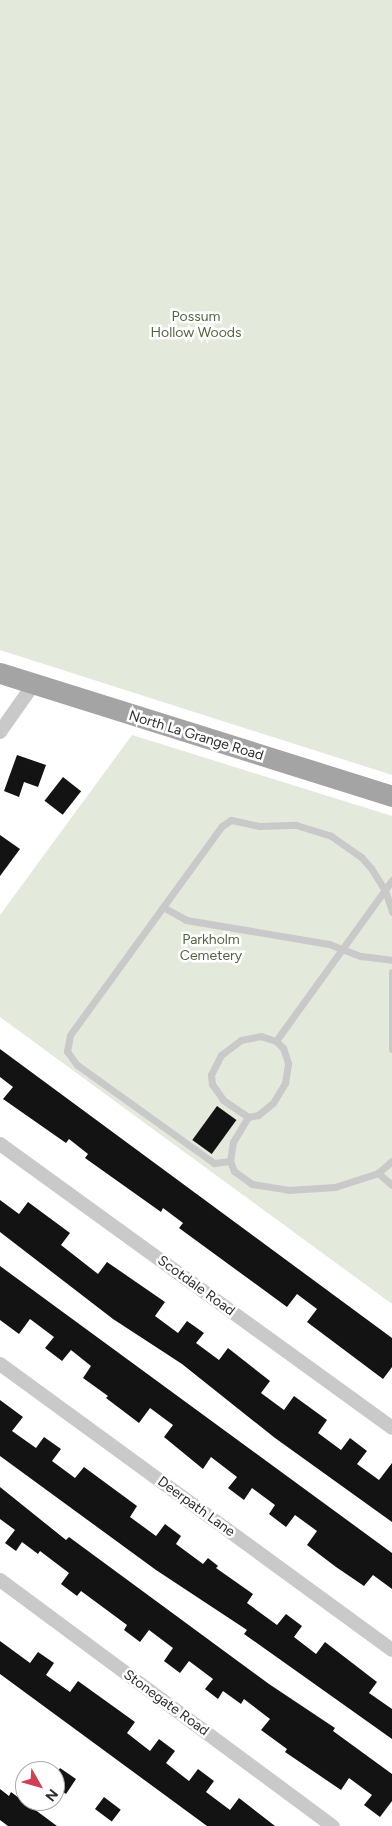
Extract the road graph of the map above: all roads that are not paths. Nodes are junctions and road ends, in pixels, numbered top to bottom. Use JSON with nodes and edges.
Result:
{"nodes":[{"id":1,"x":0,"y":673,"type":"edge"},
{"id":2,"x":33,"y":685,"type":"junction"},
{"id":3,"x":0,"y":732,"type":"edge"},
{"id":4,"x":392,"y":796,"type":"edge"},
{"id":5,"x":392,"y":880,"type":"edge"},
{"id":6,"x":385,"y":890,"type":"junction"},
{"id":7,"x":163,"y":907,"type":"junction"},
{"id":8,"x":392,"y":912,"type":"edge"},
{"id":9,"x":342,"y":950,"type":"junction"},
{"id":10,"x":392,"y":960,"type":"edge"},
{"id":11,"x":392,"y":972,"type":"edge"},
{"id":12,"x":276,"y":1041,"type":"junction"},
{"id":13,"x":392,"y":1049,"type":"edge"},
{"id":14,"x":248,"y":1117,"type":"junction"},
{"id":15,"x":0,"y":1144,"type":"edge"},
{"id":16,"x":230,"y":1161,"type":"junction"},
{"id":17,"x":392,"y":1161,"type":"edge"},
{"id":18,"x":378,"y":1173,"type":"junction"},
{"id":19,"x":392,"y":1185,"type":"edge"},
{"id":20,"x":0,"y":1364,"type":"edge"},
{"id":21,"x":392,"y":1428,"type":"edge"},
{"id":22,"x":0,"y":1580,"type":"edge"},
{"id":23,"x":392,"y":1650,"type":"edge"},
{"id":24,"x":333,"y":1826,"type":"edge"}],
"edges":[{"from":1,"to":2,"type":"main road","name":"North La Grange Road"},
{"from":2,"to":3,"type":"street"},
{"from":2,"to":4,"type":"main road","name":"North La Grange Road"},
{"from":5,"to":6,"type":"lane"},
{"from":6,"to":7,"type":"lane"},
{"from":6,"to":8,"type":"lane"},
{"from":6,"to":9,"type":"lane"},
{"from":7,"to":9,"type":"lane"},
{"from":7,"to":16,"type":"lane"},
{"from":9,"to":10,"type":"lane"},
{"from":9,"to":12,"type":"lane"},
{"from":11,"to":13,"type":"lane"},
{"from":12,"to":14,"type":"lane"},
{"from":12,"to":14,"type":"lane"},
{"from":14,"to":16,"type":"lane"},
{"from":15,"to":21,"type":"street","name":"Scotdale Road"},
{"from":16,"to":18,"type":"lane"},
{"from":17,"to":18,"type":"lane"},
{"from":18,"to":19,"type":"lane"},
{"from":20,"to":23,"type":"street","name":"Deerpath Lane"},
{"from":22,"to":24,"type":"street","name":"Stonegate Road"}]}
